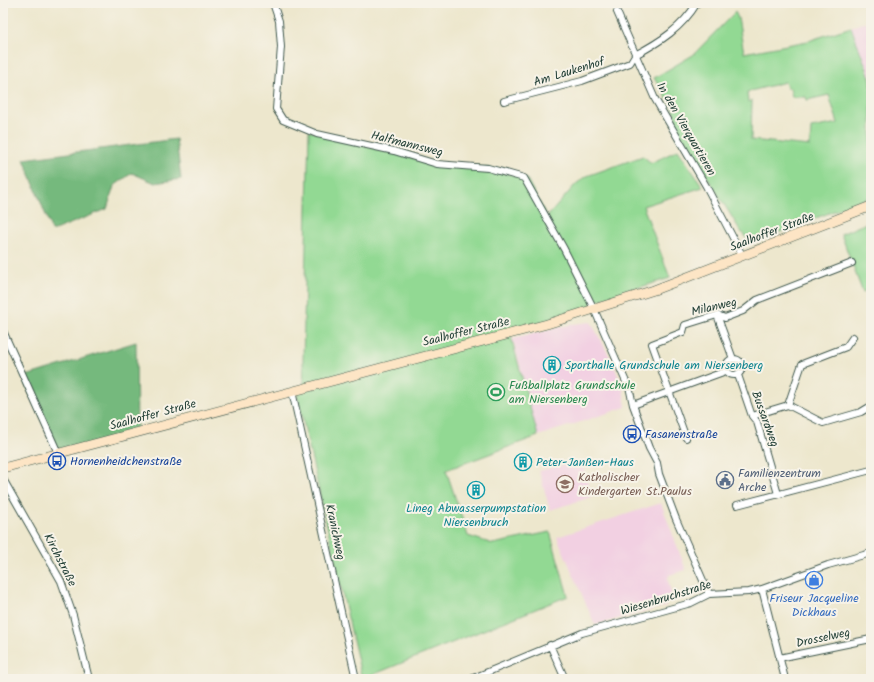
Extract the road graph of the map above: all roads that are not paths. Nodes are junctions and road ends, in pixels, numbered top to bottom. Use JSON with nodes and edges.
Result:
{"nodes":[{"id":1,"x":273,"y":3,"type":"edge"},
{"id":2,"x":697,"y":3,"type":"edge"},
{"id":3,"x":617,"y":12,"type":"dead end"},
{"id":4,"x":635,"y":56,"type":"junction"},
{"id":5,"x":504,"y":101,"type":"dead end"},
{"id":6,"x":871,"y":206,"type":"edge"},
{"id":7,"x":742,"y":255,"type":"junction"},
{"id":8,"x":852,"y":263,"type":"dead end"},
{"id":9,"x":594,"y":309,"type":"junction"},
{"id":10,"x":717,"y":315,"type":"junction"},
{"id":11,"x":3,"y":331,"type":"edge"},
{"id":12,"x":853,"y":337,"type":"dead end"},
{"id":13,"x":733,"y":359,"type":"junction"},
{"id":14,"x":726,"y":371,"type":"junction"},
{"id":15,"x":738,"y":375,"type":"junction"},
{"id":16,"x":292,"y":391,"type":"junction"},
{"id":17,"x":670,"y":392,"type":"junction"},
{"id":18,"x":633,"y":405,"type":"junction"},
{"id":19,"x":788,"y":405,"type":"junction"},
{"id":20,"x":871,"y":406,"type":"edge"},
{"id":21,"x":752,"y":416,"type":"junction"},
{"id":22,"x":686,"y":438,"type":"dead end"},
{"id":23,"x":58,"y":453,"type":"junction"},
{"id":24,"x":3,"y":468,"type":"edge"},
{"id":25,"x":871,"y":470,"type":"edge"},
{"id":26,"x":3,"y":479,"type":"edge"},
{"id":27,"x":778,"y":494,"type":"junction"},
{"id":28,"x":737,"y":505,"type":"dead end"},
{"id":29,"x":871,"y":553,"type":"edge"},
{"id":30,"x":762,"y":589,"type":"junction"},
{"id":31,"x":709,"y":594,"type":"junction"},
{"id":32,"x":871,"y":639,"type":"edge"},
{"id":33,"x":550,"y":645,"type":"junction"},
{"id":34,"x":779,"y":658,"type":"junction"},
{"id":35,"x":89,"y":679,"type":"edge"},
{"id":36,"x":356,"y":679,"type":"edge"},
{"id":37,"x":471,"y":679,"type":"edge"},
{"id":38,"x":565,"y":679,"type":"edge"},
{"id":39,"x":785,"y":679,"type":"edge"}],
"edges":[{"from":1,"to":9,"type":"street","name":"Halfmannsweg"},
{"from":2,"to":4,"type":"street","name":"Am Laukenhof"},
{"from":3,"to":4,"type":"street","name":"In den Vierquartieren"},
{"from":4,"to":5,"type":"street","name":"Am Laukenhof"},
{"from":4,"to":7,"type":"street","name":"In den Vierquartieren"},
{"from":6,"to":7,"type":"main road","name":"Saalhoffer Straße"},
{"from":7,"to":9,"type":"main road","name":"Saalhoffer Straße"},
{"from":8,"to":10,"type":"street","name":"Milanweg"},
{"from":9,"to":16,"type":"main road","name":"Saalhoffer Straße"},
{"from":9,"to":18,"type":"street"},
{"from":10,"to":13,"type":"street"},
{"from":10,"to":17,"type":"street","name":"Milanweg"},
{"from":11,"to":23,"type":"street"},
{"from":12,"to":19,"type":"street"},
{"from":13,"to":14,"type":"street"},
{"from":13,"to":15,"type":"street"},
{"from":14,"to":15,"type":"street"},
{"from":14,"to":17,"type":"street"},
{"from":15,"to":21,"type":"street","name":"Bussardweg"},
{"from":16,"to":23,"type":"main road","name":"Saalhoffer Straße"},
{"from":16,"to":36,"type":"street","name":"Kranichweg"},
{"from":17,"to":18,"type":"street"},
{"from":17,"to":22,"type":"street"},
{"from":18,"to":31,"type":"street"},
{"from":19,"to":20,"type":"street"},
{"from":19,"to":21,"type":"street"},
{"from":21,"to":27,"type":"street","name":"Bussardweg"},
{"from":23,"to":24,"type":"main road","name":"Saalhoffer Straße"},
{"from":25,"to":27,"type":"street"},
{"from":26,"to":35,"type":"street","name":"Kirchstraße"},
{"from":27,"to":28,"type":"street"},
{"from":29,"to":30,"type":"street","name":"Wiesenbruchstraße"},
{"from":30,"to":31,"type":"street","name":"Wiesenbruchstraße"},
{"from":30,"to":34,"type":"street"},
{"from":31,"to":33,"type":"street","name":"Wiesenbruchstraße"},
{"from":32,"to":34,"type":"street","name":"Drosselweg"},
{"from":33,"to":37,"type":"street","name":"Wiesenbruchstraße"},
{"from":33,"to":38,"type":"street"},
{"from":34,"to":39,"type":"street"}]}
